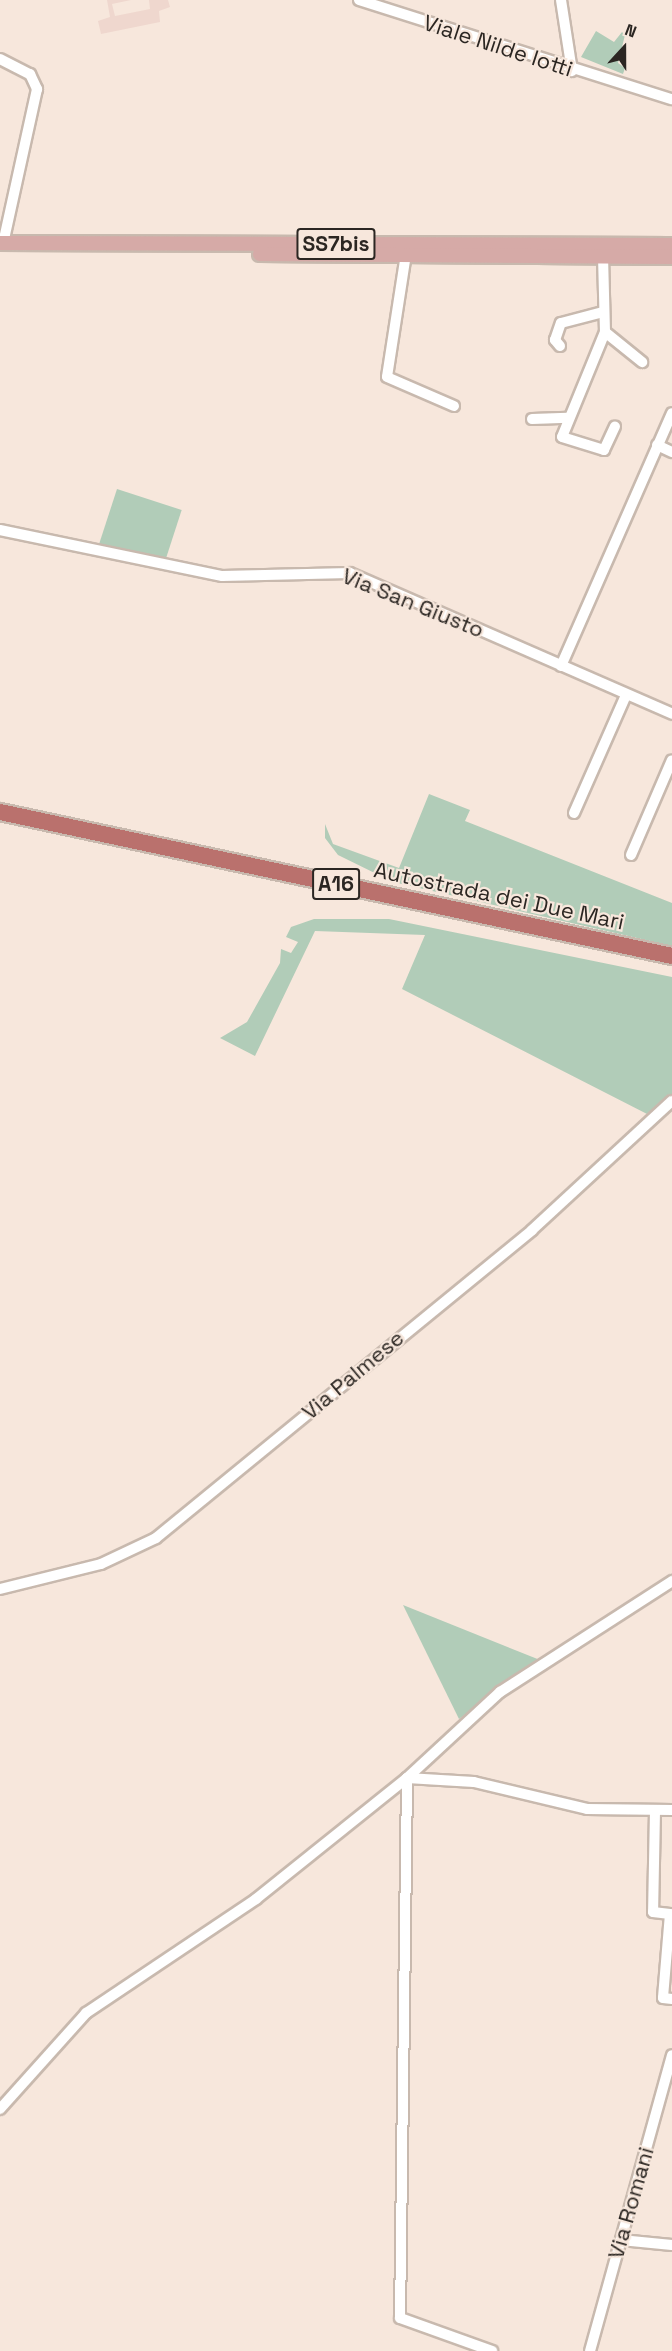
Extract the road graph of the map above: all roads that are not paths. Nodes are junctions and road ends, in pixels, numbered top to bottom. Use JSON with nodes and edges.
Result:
{"nodes":[{"id":1,"x":359,"y":0,"type":"edge"},
{"id":2,"x":561,"y":0,"type":"edge"},
{"id":3,"x":0,"y":59,"type":"edge"},
{"id":4,"x":572,"y":71,"type":"junction"},
{"id":5,"x":672,"y":99,"type":"edge"},
{"id":6,"x":672,"y":245,"type":"edge"},
{"id":7,"x":1,"y":246,"type":"edge"},
{"id":8,"x":406,"y":254,"type":"junction"},
{"id":9,"x":603,"y":256,"type":"junction"},
{"id":10,"x":672,"y":257,"type":"edge"},
{"id":11,"x":603,"y":312,"type":"junction"},
{"id":12,"x":605,"y":332,"type":"junction"},
{"id":13,"x":560,"y":346,"type":"dead end"},
{"id":14,"x":642,"y":362,"type":"dead end"},
{"id":15,"x":454,"y":406,"type":"dead end"},
{"id":16,"x":672,"y":413,"type":"edge"},
{"id":17,"x":568,"y":418,"type":"junction"},
{"id":18,"x":532,"y":419,"type":"dead end"},
{"id":19,"x":615,"y":426,"type":"dead end"},
{"id":20,"x":657,"y":445,"type":"junction"},
{"id":21,"x":672,"y":452,"type":"edge"},
{"id":22,"x":0,"y":530,"type":"edge"},
{"id":23,"x":561,"y":666,"type":"junction"},
{"id":24,"x":626,"y":695,"type":"junction"},
{"id":25,"x":672,"y":714,"type":"edge"},
{"id":26,"x":672,"y":760,"type":"edge"},
{"id":27,"x":0,"y":812,"type":"edge"},
{"id":28,"x":573,"y":813,"type":"dead end"},
{"id":29,"x":0,"y":824,"type":"edge"},
{"id":30,"x":631,"y":855,"type":"dead end"},
{"id":31,"x":672,"y":956,"type":"edge"},
{"id":32,"x":672,"y":968,"type":"edge"},
{"id":33,"x":672,"y":1101,"type":"edge"},
{"id":34,"x":672,"y":1581,"type":"edge"},
{"id":35,"x":0,"y":1589,"type":"edge"},
{"id":36,"x":407,"y":1778,"type":"junction"},
{"id":37,"x":672,"y":1810,"type":"edge"},
{"id":38,"x":655,"y":1811,"type":"junction"},
{"id":39,"x":672,"y":1999,"type":"edge"},
{"id":40,"x":672,"y":2055,"type":"edge"},
{"id":41,"x":0,"y":2109,"type":"edge"},
{"id":42,"x":621,"y":2240,"type":"junction"},
{"id":43,"x":672,"y":2246,"type":"edge"},
{"id":44,"x":492,"y":2351,"type":"edge"},
{"id":45,"x":590,"y":2351,"type":"edge"}],
"edges":[{"from":1,"to":4,"type":"street","name":"Viale Nilde Iotti"},
{"from":2,"to":4,"type":"street"},
{"from":3,"to":7,"type":"street"},
{"from":4,"to":5,"type":"street","name":"Viale Nilde Iotti"},
{"from":6,"to":7,"type":"main road","number":"SS7bis"},
{"from":7,"to":8,"type":"main road","number":"SS7bis"},
{"from":8,"to":9,"type":"main road","number":"SS7bis"},
{"from":8,"to":15,"type":"street"},
{"from":9,"to":10,"type":"main road","number":"SS7bis"},
{"from":9,"to":11,"type":"street"},
{"from":11,"to":12,"type":"street"},
{"from":11,"to":13,"type":"street"},
{"from":12,"to":14,"type":"street"},
{"from":12,"to":17,"type":"street"},
{"from":16,"to":20,"type":"street"},
{"from":17,"to":18,"type":"street"},
{"from":17,"to":19,"type":"street"},
{"from":20,"to":21,"type":"street"},
{"from":20,"to":23,"type":"street"},
{"from":22,"to":23,"type":"street","name":"Via San Giusto"},
{"from":23,"to":24,"type":"street","name":"Via San Giusto"},
{"from":24,"to":25,"type":"street","name":"Via San Giusto"},
{"from":24,"to":28,"type":"street"},
{"from":26,"to":30,"type":"street"},
{"from":27,"to":31,"type":"highway","name":"Autostrada dei Due Mari","number":"A16"},
{"from":29,"to":32,"type":"highway","name":"Autostrada dei Due Mari","number":"A16"},
{"from":33,"to":35,"type":"street","name":"Via Palmese"},
{"from":34,"to":36,"type":"street"},
{"from":36,"to":38,"type":"street"},
{"from":36,"to":41,"type":"street"},
{"from":36,"to":44,"type":"street"},
{"from":37,"to":38,"type":"street"},
{"from":38,"to":39,"type":"street"},
{"from":40,"to":42,"type":"street","name":"Via Romani"},
{"from":42,"to":43,"type":"street"},
{"from":42,"to":45,"type":"street","name":"Via Romani"}]}
